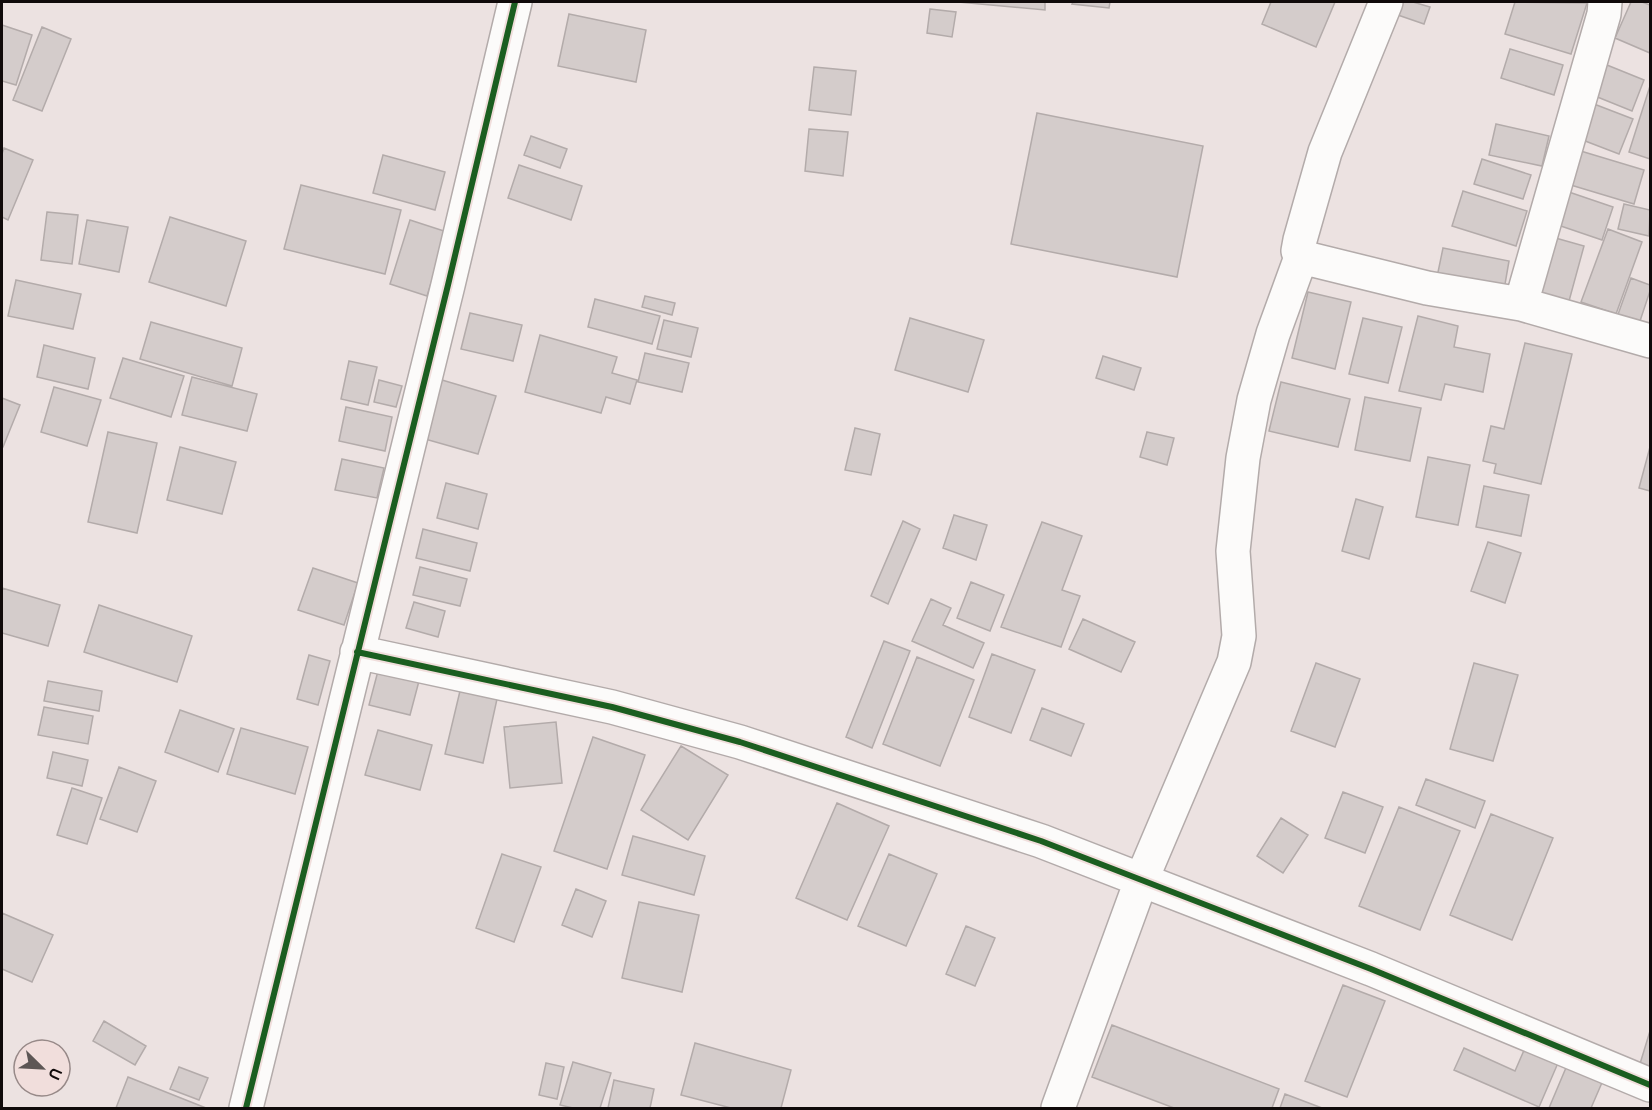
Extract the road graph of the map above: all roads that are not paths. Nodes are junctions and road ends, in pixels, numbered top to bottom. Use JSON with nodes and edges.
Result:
{"nodes":[{"id":1,"x":515,"y":2,"type":"edge"},
{"id":2,"x":1386,"y":2,"type":"edge"},
{"id":3,"x":1605,"y":2,"type":"edge"},
{"id":4,"x":1301,"y":257,"type":"junction"},
{"id":5,"x":1521,"y":304,"type":"junction"},
{"id":6,"x":1650,"y":341,"type":"edge"},
{"id":7,"x":357,"y":652,"type":"junction"},
{"id":8,"x":1142,"y":880,"type":"junction"},
{"id":9,"x":1650,"y":1085,"type":"edge"},
{"id":10,"x":246,"y":1108,"type":"edge"},
{"id":11,"x":1058,"y":1108,"type":"edge"}],
"edges":[{"from":1,"to":7,"type":"street"},
{"from":2,"to":4,"type":"street"},
{"from":3,"to":5,"type":"street"},
{"from":4,"to":5,"type":"street"},
{"from":4,"to":8,"type":"street"},
{"from":5,"to":6,"type":"street"},
{"from":7,"to":8,"type":"street"},
{"from":7,"to":10,"type":"street"},
{"from":8,"to":9,"type":"street"},
{"from":8,"to":11,"type":"street"}]}
